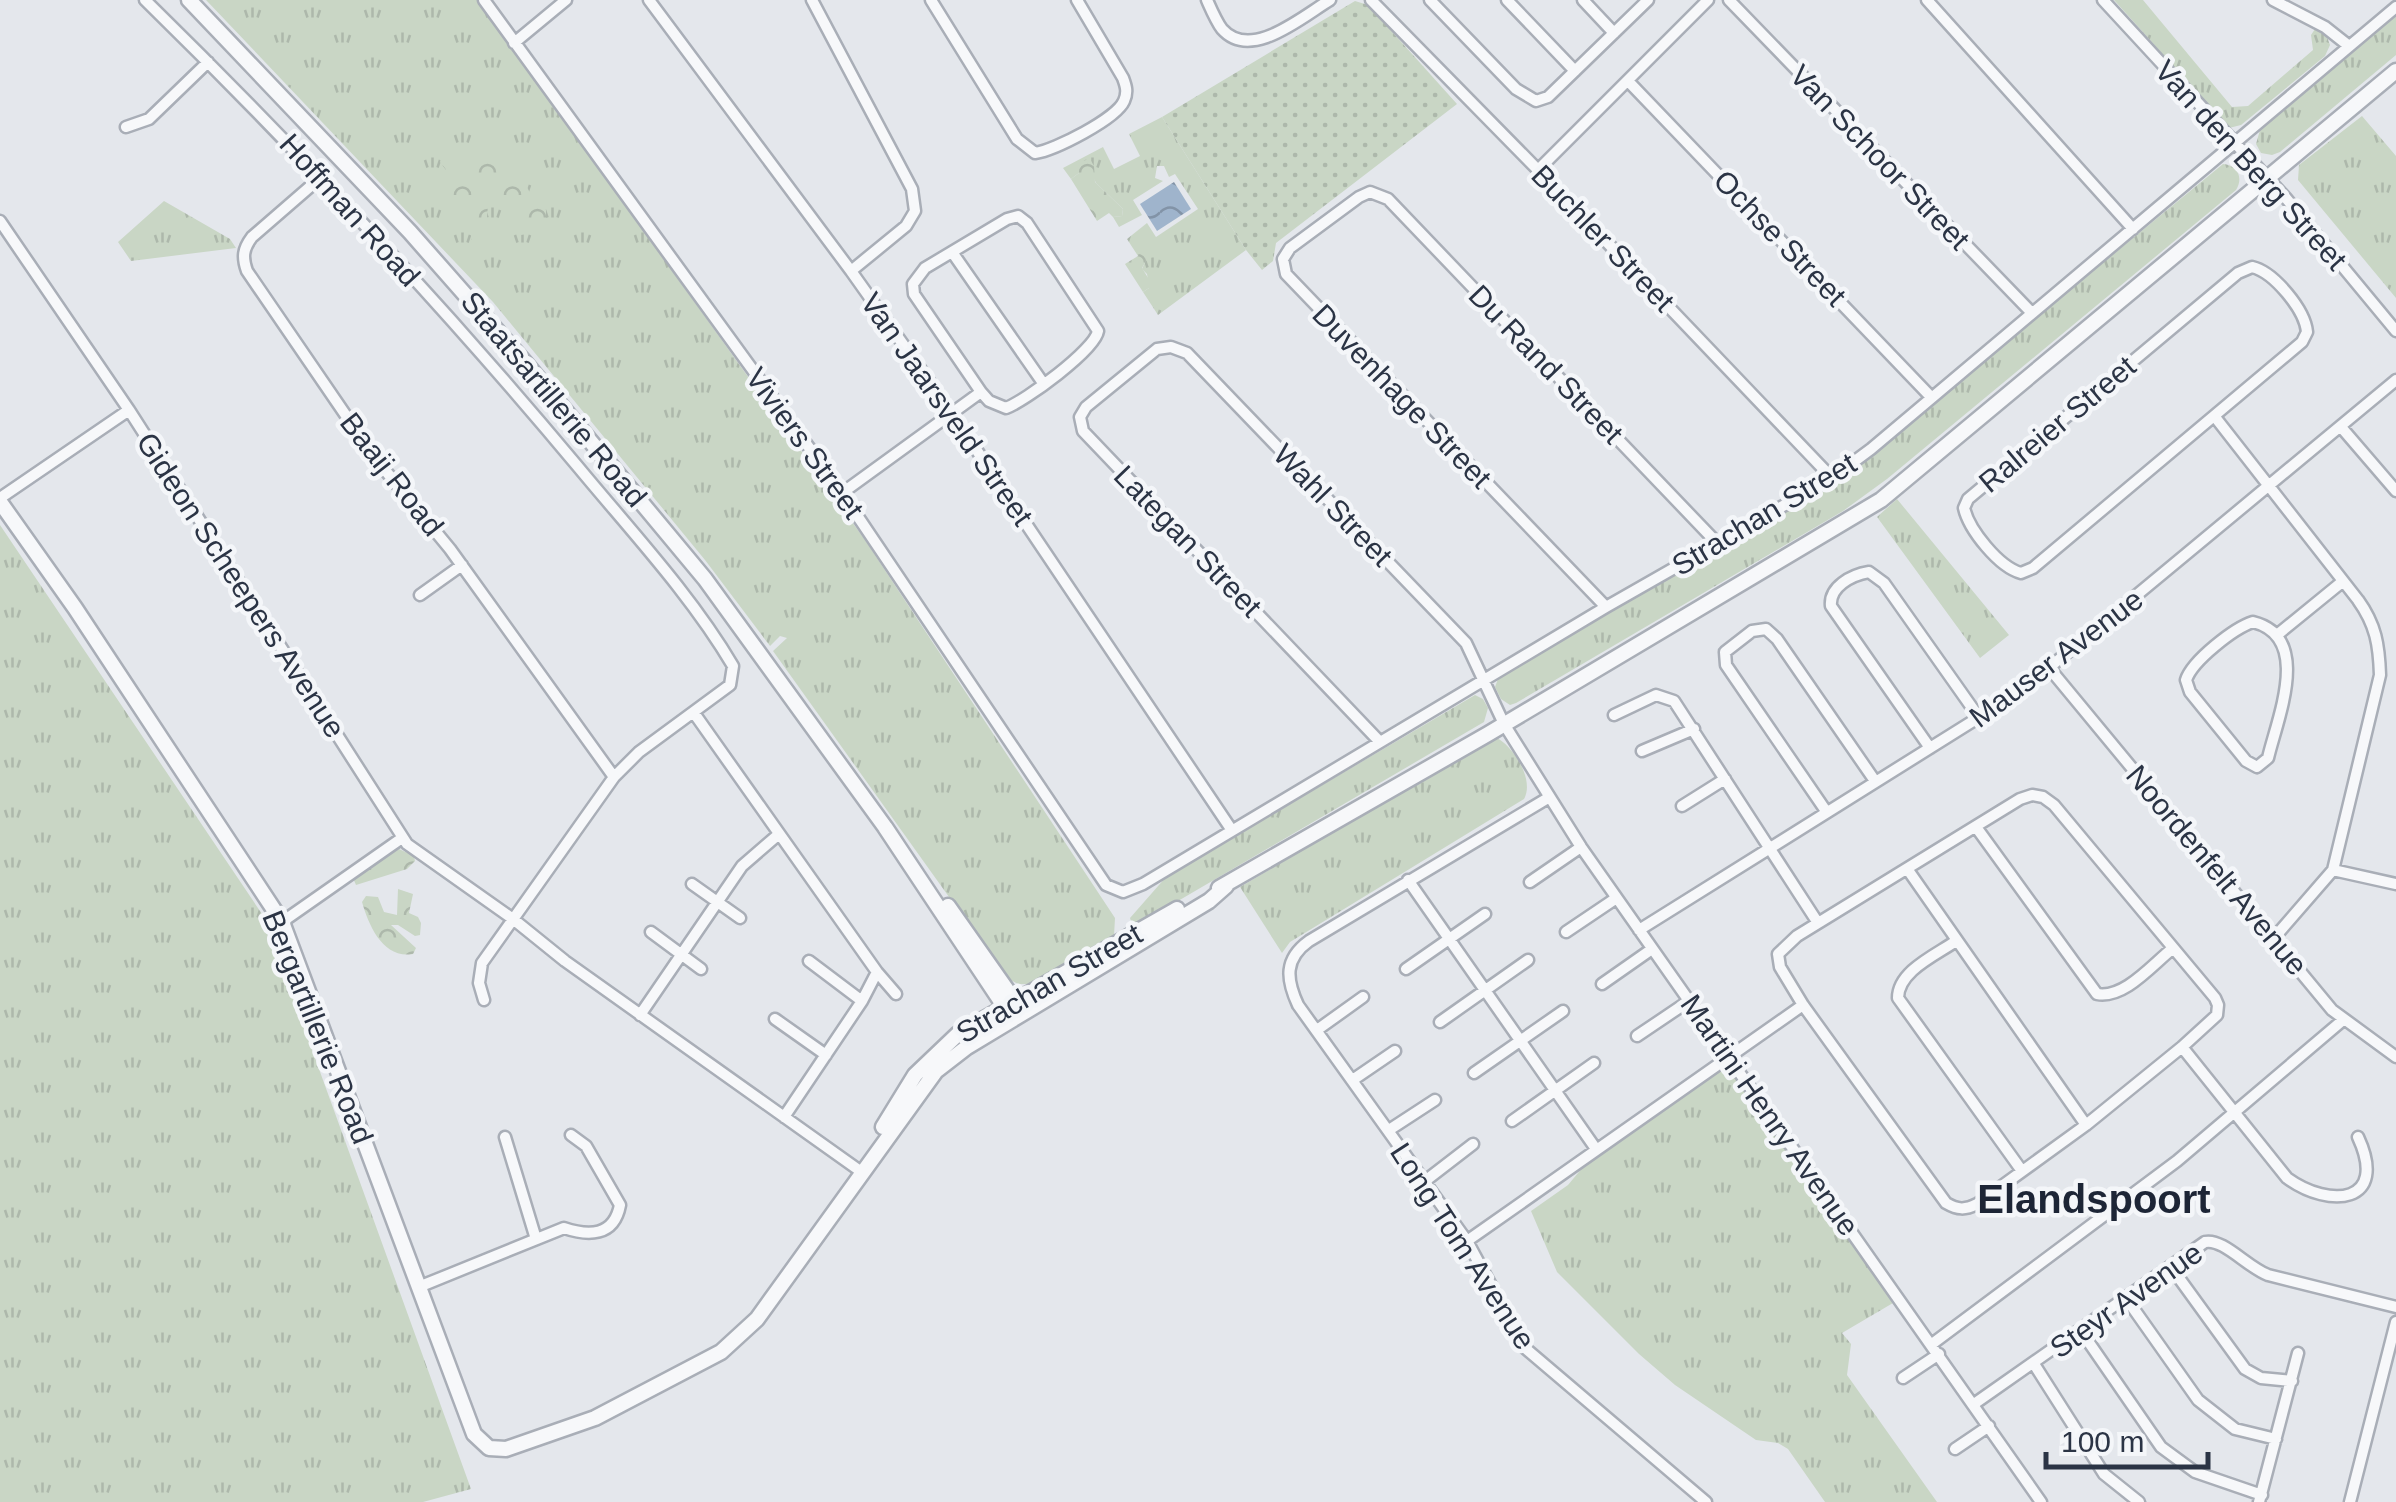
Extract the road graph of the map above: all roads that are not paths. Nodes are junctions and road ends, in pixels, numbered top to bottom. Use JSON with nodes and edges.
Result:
{"nodes":[{"id":1,"x":145,"y":0,"type":"edge"},
{"id":2,"x":189,"y":0,"type":"edge"},
{"id":3,"x":484,"y":0,"type":"edge"},
{"id":4,"x":566,"y":0,"type":"edge"},
{"id":5,"x":648,"y":0,"type":"edge"},
{"id":6,"x":812,"y":0,"type":"edge"},
{"id":7,"x":931,"y":0,"type":"edge"},
{"id":8,"x":1077,"y":0,"type":"edge"},
{"id":9,"x":1206,"y":0,"type":"edge"},
{"id":10,"x":1330,"y":0,"type":"edge"},
{"id":11,"x":1371,"y":0,"type":"edge"},
{"id":12,"x":1430,"y":0,"type":"edge"},
{"id":13,"x":1507,"y":0,"type":"edge"},
{"id":14,"x":1583,"y":0,"type":"edge"},
{"id":15,"x":1648,"y":0,"type":"edge"},
{"id":16,"x":1708,"y":0,"type":"edge"},
{"id":17,"x":1730,"y":0,"type":"edge"},
{"id":18,"x":1928,"y":0,"type":"edge"},
{"id":19,"x":2102,"y":0,"type":"edge"},
{"id":20,"x":2274,"y":0,"type":"edge"},
{"id":21,"x":2396,"y":7,"type":"edge"},
{"id":22,"x":1614,"y":32,"type":"junction"},
{"id":23,"x":514,"y":43,"type":"junction"},
{"id":24,"x":2348,"y":46,"type":"junction"},
{"id":25,"x":208,"y":62,"type":"junction"},
{"id":26,"x":1575,"y":70,"type":"junction"},
{"id":27,"x":2396,"y":71,"type":"edge"},
{"id":28,"x":1628,"y":81,"type":"junction"},
{"id":29,"x":126,"y":127,"type":"dead end"},
{"id":30,"x":2235,"y":144,"type":"junction"},
{"id":31,"x":1538,"y":170,"type":"junction"},
{"id":32,"x":320,"y":178,"type":"junction"},
{"id":33,"x":2267,"y":179,"type":"junction"},
{"id":34,"x":1370,"y":192,"type":"joint"},
{"id":35,"x":0,"y":221,"type":"edge"},
{"id":36,"x":2133,"y":229,"type":"junction"},
{"id":37,"x":952,"y":252,"type":"junction"},
{"id":38,"x":851,"y":272,"type":"junction"},
{"id":39,"x":2032,"y":313,"type":"junction"},
{"id":40,"x":2396,"y":332,"type":"edge"},
{"id":41,"x":1164,"y":347,"type":"joint"},
{"id":42,"x":2396,"y":380,"type":"edge"},
{"id":43,"x":1044,"y":383,"type":"junction"},
{"id":44,"x":981,"y":392,"type":"junction"},
{"id":45,"x":1931,"y":397,"type":"junction"},
{"id":46,"x":130,"y":410,"type":"junction"},
{"id":47,"x":951,"y":412,"type":"junction"},
{"id":48,"x":2216,"y":417,"type":"junction"},
{"id":49,"x":2341,"y":427,"type":"junction"},
{"id":50,"x":1832,"y":478,"type":"junction"},
{"id":51,"x":2268,"y":487,"type":"junction"},
{"id":52,"x":2396,"y":491,"type":"edge"},
{"id":53,"x":842,"y":493,"type":"junction"},
{"id":54,"x":0,"y":500,"type":"edge"},
{"id":55,"x":1718,"y":544,"type":"junction"},
{"id":56,"x":462,"y":565,"type":"junction"},
{"id":57,"x":2342,"y":582,"type":"junction"},
{"id":58,"x":420,"y":595,"type":"dead end"},
{"id":59,"x":1606,"y":608,"type":"junction"},
{"id":60,"x":2277,"y":634,"type":"junction"},
{"id":61,"x":2050,"y":669,"type":"junction"},
{"id":62,"x":1484,"y":683,"type":"junction"},
{"id":63,"x":694,"y":714,"type":"junction"},
{"id":64,"x":1614,"y":715,"type":"dead end"},
{"id":65,"x":1980,"y":719,"type":"junction"},
{"id":66,"x":1504,"y":724,"type":"junction"},
{"id":67,"x":1694,"y":730,"type":"junction"},
{"id":68,"x":1380,"y":742,"type":"junction"},
{"id":69,"x":1930,"y":748,"type":"junction"},
{"id":70,"x":1642,"y":751,"type":"dead end"},
{"id":71,"x":614,"y":777,"type":"junction"},
{"id":72,"x":1725,"y":779,"type":"junction"},
{"id":73,"x":1875,"y":781,"type":"junction"},
{"id":74,"x":1548,"y":798,"type":"junction"},
{"id":75,"x":1682,"y":806,"type":"dead end"},
{"id":76,"x":1826,"y":811,"type":"junction"},
{"id":77,"x":1976,"y":827,"type":"junction"},
{"id":78,"x":1232,"y":829,"type":"junction"},
{"id":79,"x":779,"y":834,"type":"junction"},
{"id":80,"x":402,"y":838,"type":"junction"},
{"id":81,"x":1768,"y":846,"type":"junction"},
{"id":82,"x":1581,"y":848,"type":"junction"},
{"id":83,"x":1908,"y":870,"type":"junction"},
{"id":84,"x":2333,"y":870,"type":"junction"},
{"id":85,"x":1408,"y":880,"type":"junction"},
{"id":86,"x":1530,"y":882,"type":"dead end"},
{"id":87,"x":692,"y":884,"type":"dead end"},
{"id":88,"x":2396,"y":884,"type":"edge"},
{"id":89,"x":1117,"y":892,"type":"joint"},
{"id":90,"x":1616,"y":899,"type":"junction"},
{"id":91,"x":718,"y":902,"type":"junction"},
{"id":92,"x":1485,"y":914,"type":"dead end"},
{"id":93,"x":740,"y":918,"type":"dead end"},
{"id":94,"x":512,"y":919,"type":"junction"},
{"id":95,"x":282,"y":922,"type":"junction"},
{"id":96,"x":1818,"y":923,"type":"junction"},
{"id":97,"x":1638,"y":930,"type":"junction"},
{"id":98,"x":651,"y":932,"type":"dead end"},
{"id":99,"x":1566,"y":932,"type":"dead end"},
{"id":100,"x":2274,"y":938,"type":"junction"},
{"id":101,"x":1956,"y":940,"type":"junction"},
{"id":102,"x":1448,"y":941,"type":"junction"},
{"id":103,"x":1652,"y":949,"type":"junction"},
{"id":104,"x":2172,"y":949,"type":"junction"},
{"id":105,"x":681,"y":956,"type":"junction"},
{"id":106,"x":1528,"y":960,"type":"dead end"},
{"id":107,"x":809,"y":961,"type":"dead end"},
{"id":108,"x":700,"y":969,"type":"dead end"},
{"id":109,"x":1406,"y":969,"type":"dead end"},
{"id":110,"x":877,"y":972,"type":"junction"},
{"id":111,"x":1602,"y":984,"type":"dead end"},
{"id":112,"x":1483,"y":992,"type":"junction"},
{"id":113,"x":896,"y":994,"type":"dead end"},
{"id":114,"x":1363,"y":998,"type":"dead end"},
{"id":115,"x":484,"y":1000,"type":"dead end"},
{"id":116,"x":862,"y":1001,"type":"junction"},
{"id":117,"x":1689,"y":1001,"type":"junction"},
{"id":118,"x":1804,"y":1005,"type":"junction"},
{"id":119,"x":1014,"y":1010,"type":"junction"},
{"id":120,"x":1562,"y":1011,"type":"dead end"},
{"id":121,"x":640,"y":1015,"type":"junction"},
{"id":122,"x":774,"y":1019,"type":"dead end"},
{"id":123,"x":2343,"y":1020,"type":"junction"},
{"id":124,"x":1440,"y":1022,"type":"dead end"},
{"id":125,"x":1317,"y":1030,"type":"junction"},
{"id":126,"x":1637,"y":1036,"type":"dead end"},
{"id":127,"x":1518,"y":1042,"type":"junction"},
{"id":128,"x":2182,"y":1048,"type":"junction"},
{"id":129,"x":1394,"y":1051,"type":"dead end"},
{"id":130,"x":826,"y":1054,"type":"junction"},
{"id":131,"x":2396,"y":1056,"type":"edge"},
{"id":132,"x":1728,"y":1058,"type":"junction"},
{"id":133,"x":1594,"y":1062,"type":"dead end"},
{"id":134,"x":1474,"y":1072,"type":"dead end"},
{"id":135,"x":1354,"y":1079,"type":"junction"},
{"id":136,"x":1554,"y":1092,"type":"junction"},
{"id":137,"x":1434,"y":1100,"type":"dead end"},
{"id":138,"x":2235,"y":1113,"type":"junction"},
{"id":139,"x":784,"y":1117,"type":"junction"},
{"id":140,"x":1512,"y":1121,"type":"dead end"},
{"id":141,"x":2086,"y":1125,"type":"junction"},
{"id":142,"x":1388,"y":1130,"type":"junction"},
{"id":143,"x":570,"y":1136,"type":"dead end"},
{"id":144,"x":506,"y":1137,"type":"dead end"},
{"id":145,"x":2358,"y":1137,"type":"dead end"},
{"id":146,"x":1473,"y":1144,"type":"dead end"},
{"id":147,"x":1596,"y":1149,"type":"junction"},
{"id":148,"x":859,"y":1171,"type":"junction"},
{"id":149,"x":2022,"y":1171,"type":"junction"},
{"id":150,"x":1425,"y":1181,"type":"junction"},
{"id":151,"x":536,"y":1239,"type":"junction"},
{"id":152,"x":1467,"y":1241,"type":"junction"},
{"id":153,"x":2171,"y":1267,"type":"junction"},
{"id":154,"x":421,"y":1286,"type":"junction"},
{"id":155,"x":2126,"y":1298,"type":"junction"},
{"id":156,"x":2396,"y":1307,"type":"edge"},
{"id":157,"x":2396,"y":1325,"type":"edge"},
{"id":158,"x":2080,"y":1331,"type":"junction"},
{"id":159,"x":1936,"y":1349,"type":"junction"},
{"id":160,"x":2298,"y":1352,"type":"dead end"},
{"id":161,"x":2034,"y":1364,"type":"junction"},
{"id":162,"x":1903,"y":1378,"type":"dead end"},
{"id":163,"x":2292,"y":1382,"type":"junction"},
{"id":164,"x":1974,"y":1404,"type":"junction"},
{"id":165,"x":1989,"y":1426,"type":"junction"},
{"id":166,"x":474,"y":1434,"type":"joint"},
{"id":167,"x":2276,"y":1439,"type":"junction"},
{"id":168,"x":1955,"y":1449,"type":"dead end"},
{"id":169,"x":2260,"y":1498,"type":"edge"},
{"id":170,"x":1706,"y":1502,"type":"edge"},
{"id":171,"x":2042,"y":1502,"type":"edge"},
{"id":172,"x":2139,"y":1502,"type":"edge"},
{"id":173,"x":2350,"y":1502,"type":"edge"}],
"edges":[{"from":1,"to":25,"type":"street","name":"Hoffman Road"},
{"from":2,"to":119,"type":"street","name":"Staatsartillerie Road"},
{"from":3,"to":23,"type":"street","name":"Viviers Street"},
{"from":4,"to":23,"type":"street"},
{"from":5,"to":38,"type":"street","name":"Van Jaarsveld Street"},
{"from":6,"to":38,"type":"street"},
{"from":7,"to":8,"type":"street"},
{"from":9,"to":10,"type":"street"},
{"from":11,"to":31,"type":"street","name":"Buchler Street"},
{"from":12,"to":26,"type":"street"},
{"from":13,"to":26,"type":"street"},
{"from":14,"to":22,"type":"street"},
{"from":15,"to":22,"type":"street"},
{"from":16,"to":28,"type":"street"},
{"from":17,"to":39,"type":"street","name":"Van Schoor Street"},
{"from":18,"to":36,"type":"street"},
{"from":19,"to":30,"type":"street","name":"Van den Berg Street"},
{"from":20,"to":24,"type":"street"},
{"from":21,"to":24,"type":"street","name":"Strachan Street"},
{"from":22,"to":26,"type":"street"},
{"from":23,"to":53,"type":"street","name":"Viviers Street"},
{"from":24,"to":30,"type":"street","name":"Strachan Street"},
{"from":25,"to":29,"type":"street"},
{"from":25,"to":32,"type":"street","name":"Hoffman Road"},
{"from":27,"to":33,"type":"street","name":"Strachan Street"},
{"from":28,"to":31,"type":"street"},
{"from":28,"to":45,"type":"street","name":"Ochse Street"},
{"from":30,"to":33,"type":"street","name":"Van den Berg Street"},
{"from":30,"to":36,"type":"street","name":"Strachan Street"},
{"from":31,"to":50,"type":"street","name":"Buchler Street"},
{"from":32,"to":56,"type":"street","name":"Baaij Road"},
{"from":32,"to":63,"type":"street","name":"Hoffman Road"},
{"from":33,"to":40,"type":"street","name":"Van den Berg Street"},
{"from":33,"to":66,"type":"street","name":"Strachan Street"},
{"from":34,"to":55,"type":"street","name":"Du Rand Street"},
{"from":34,"to":59,"type":"street","name":"Duvenhage Street"},
{"from":35,"to":46,"type":"street","name":"Gideon Scheepers Avenue"},
{"from":36,"to":39,"type":"street","name":"Strachan Street"},
{"from":37,"to":43,"type":"street"},
{"from":37,"to":43,"type":"street"},
{"from":37,"to":44,"type":"street"},
{"from":38,"to":47,"type":"street","name":"Van Jaarsveld Street"},
{"from":39,"to":45,"type":"street","name":"Strachan Street"},
{"from":41,"to":62,"type":"street","name":"Wahl Street"},
{"from":41,"to":68,"type":"street","name":"Lategan Street"},
{"from":42,"to":49,"type":"street","name":"Mauser Avenue"},
{"from":43,"to":44,"type":"street"},
{"from":44,"to":47,"type":"street"},
{"from":45,"to":50,"type":"street","name":"Strachan Street"},
{"from":46,"to":54,"type":"street"},
{"from":46,"to":80,"type":"street","name":"Gideon Scheepers Avenue"},
{"from":47,"to":53,"type":"street"},
{"from":47,"to":78,"type":"street","name":"Van Jaarsveld Street"},
{"from":48,"to":48,"type":"street","name":"Ralreier Street"},
{"from":48,"to":51,"type":"street"},
{"from":49,"to":51,"type":"street","name":"Mauser Avenue"},
{"from":49,"to":52,"type":"street"},
{"from":50,"to":55,"type":"street","name":"Strachan Street"},
{"from":51,"to":57,"type":"street"},
{"from":51,"to":61,"type":"street","name":"Mauser Avenue"},
{"from":53,"to":89,"type":"street","name":"Viviers Street"},
{"from":54,"to":95,"type":"street","name":"Bergartillerie Road"},
{"from":55,"to":59,"type":"street","name":"Strachan Street"},
{"from":56,"to":58,"type":"street"},
{"from":56,"to":71,"type":"street","name":"Baaij Road"},
{"from":57,"to":60,"type":"street"},
{"from":57,"to":84,"type":"street"},
{"from":59,"to":62,"type":"street","name":"Strachan Street"},
{"from":60,"to":60,"type":"street"},
{"from":61,"to":65,"type":"street","name":"Mauser Avenue"},
{"from":61,"to":100,"type":"street","name":"Noordenfelt Avenue"},
{"from":62,"to":66,"type":"street","name":"Wahl Street"},
{"from":62,"to":68,"type":"street","name":"Strachan Street"},
{"from":63,"to":71,"type":"street"},
{"from":63,"to":79,"type":"street"},
{"from":64,"to":67,"type":"street"},
{"from":65,"to":69,"type":"street","name":"Mauser Avenue"},
{"from":65,"to":69,"type":"street"},
{"from":66,"to":74,"type":"street","name":"Martini Henry Avenue"},
{"from":66,"to":119,"type":"street","name":"Strachan Street"},
{"from":67,"to":70,"type":"street"},
{"from":67,"to":72,"type":"street"},
{"from":68,"to":78,"type":"street","name":"Strachan Street"},
{"from":69,"to":73,"type":"street","name":"Mauser Avenue"},
{"from":71,"to":94,"type":"street"},
{"from":72,"to":75,"type":"street"},
{"from":72,"to":81,"type":"street"},
{"from":73,"to":76,"type":"street","name":"Mauser Avenue"},
{"from":73,"to":76,"type":"street"},
{"from":74,"to":82,"type":"street","name":"Martini Henry Avenue"},
{"from":74,"to":85,"type":"street"},
{"from":76,"to":81,"type":"street","name":"Mauser Avenue"},
{"from":77,"to":83,"type":"street"},
{"from":77,"to":104,"type":"street"},
{"from":77,"to":104,"type":"street"},
{"from":78,"to":89,"type":"street","name":"Strachan Street"},
{"from":79,"to":91,"type":"street"},
{"from":79,"to":110,"type":"street"},
{"from":80,"to":94,"type":"street","name":"Gideon Scheepers Avenue"},
{"from":80,"to":95,"type":"street"},
{"from":81,"to":96,"type":"street"},
{"from":81,"to":97,"type":"street","name":"Mauser Avenue"},
{"from":82,"to":86,"type":"street"},
{"from":82,"to":90,"type":"street","name":"Martini Henry Avenue"},
{"from":83,"to":96,"type":"street"},
{"from":83,"to":101,"type":"street"},
{"from":84,"to":88,"type":"street"},
{"from":84,"to":100,"type":"street"},
{"from":85,"to":102,"type":"street"},
{"from":85,"to":125,"type":"street","name":"Long Tom Avenue"},
{"from":87,"to":91,"type":"street"},
{"from":90,"to":97,"type":"street","name":"Martini Henry Avenue"},
{"from":90,"to":99,"type":"street"},
{"from":91,"to":93,"type":"street"},
{"from":91,"to":105,"type":"street"},
{"from":92,"to":102,"type":"street"},
{"from":94,"to":115,"type":"street"},
{"from":94,"to":121,"type":"street","name":"Gideon Scheepers Avenue"},
{"from":95,"to":154,"type":"street","name":"Bergartillerie Road"},
{"from":96,"to":118,"type":"street"},
{"from":97,"to":103,"type":"street","name":"Martini Henry Avenue"},
{"from":98,"to":105,"type":"street"},
{"from":100,"to":123,"type":"street","name":"Noordenfelt Avenue"},
{"from":101,"to":141,"type":"street"},
{"from":101,"to":149,"type":"street"},
{"from":102,"to":109,"type":"street"},
{"from":102,"to":112,"type":"street"},
{"from":103,"to":111,"type":"street"},
{"from":103,"to":117,"type":"street","name":"Martini Henry Avenue"},
{"from":104,"to":128,"type":"street"},
{"from":105,"to":108,"type":"street"},
{"from":105,"to":121,"type":"street"},
{"from":106,"to":112,"type":"street"},
{"from":107,"to":116,"type":"street"},
{"from":110,"to":113,"type":"street"},
{"from":110,"to":116,"type":"street"},
{"from":112,"to":124,"type":"street"},
{"from":112,"to":127,"type":"street"},
{"from":114,"to":125,"type":"street"},
{"from":116,"to":130,"type":"street"},
{"from":117,"to":126,"type":"street"},
{"from":117,"to":132,"type":"street","name":"Martini Henry Avenue"},
{"from":118,"to":132,"type":"street"},
{"from":118,"to":149,"type":"street"},
{"from":119,"to":148,"type":"street","name":"Strachan Street"},
{"from":120,"to":127,"type":"street"},
{"from":121,"to":139,"type":"street","name":"Gideon Scheepers Avenue"},
{"from":122,"to":130,"type":"street"},
{"from":123,"to":131,"type":"street","name":"Noordenfelt Avenue"},
{"from":123,"to":138,"type":"street"},
{"from":125,"to":135,"type":"street","name":"Long Tom Avenue"},
{"from":127,"to":134,"type":"street"},
{"from":127,"to":136,"type":"street"},
{"from":128,"to":138,"type":"street"},
{"from":128,"to":141,"type":"street"},
{"from":129,"to":135,"type":"street"},
{"from":130,"to":139,"type":"street"},
{"from":132,"to":147,"type":"street"},
{"from":132,"to":159,"type":"street","name":"Martini Henry Avenue"},
{"from":133,"to":136,"type":"street"},
{"from":135,"to":142,"type":"street","name":"Long Tom Avenue"},
{"from":136,"to":140,"type":"street"},
{"from":136,"to":147,"type":"street"},
{"from":137,"to":142,"type":"street"},
{"from":138,"to":145,"type":"street"},
{"from":138,"to":159,"type":"street"},
{"from":139,"to":148,"type":"street","name":"Gideon Scheepers Avenue"},
{"from":141,"to":149,"type":"street"},
{"from":142,"to":150,"type":"street","name":"Long Tom Avenue"},
{"from":143,"to":151,"type":"street"},
{"from":144,"to":151,"type":"street"},
{"from":146,"to":150,"type":"street"},
{"from":147,"to":152,"type":"street"},
{"from":148,"to":166,"type":"street","name":"Strachan Street"},
{"from":150,"to":152,"type":"street","name":"Long Tom Avenue"},
{"from":151,"to":154,"type":"street"},
{"from":152,"to":170,"type":"street","name":"Long Tom Avenue"},
{"from":153,"to":155,"type":"street","name":"Steyr Avenue"},
{"from":153,"to":156,"type":"street","name":"Steyr Avenue"},
{"from":153,"to":163,"type":"street"},
{"from":154,"to":166,"type":"street","name":"Bergartillerie Road"},
{"from":155,"to":158,"type":"street","name":"Steyr Avenue"},
{"from":155,"to":167,"type":"street"},
{"from":157,"to":173,"type":"street"},
{"from":158,"to":161,"type":"street","name":"Steyr Avenue"},
{"from":158,"to":169,"type":"street"},
{"from":159,"to":162,"type":"street"},
{"from":159,"to":164,"type":"street","name":"Martini Henry Avenue"},
{"from":160,"to":163,"type":"street"},
{"from":161,"to":164,"type":"street","name":"Steyr Avenue"},
{"from":161,"to":172,"type":"street"},
{"from":163,"to":167,"type":"street"},
{"from":164,"to":165,"type":"street","name":"Martini Henry Avenue"},
{"from":165,"to":168,"type":"street"},
{"from":165,"to":171,"type":"street","name":"Martini Henry Avenue"},
{"from":167,"to":169,"type":"street"}]}
